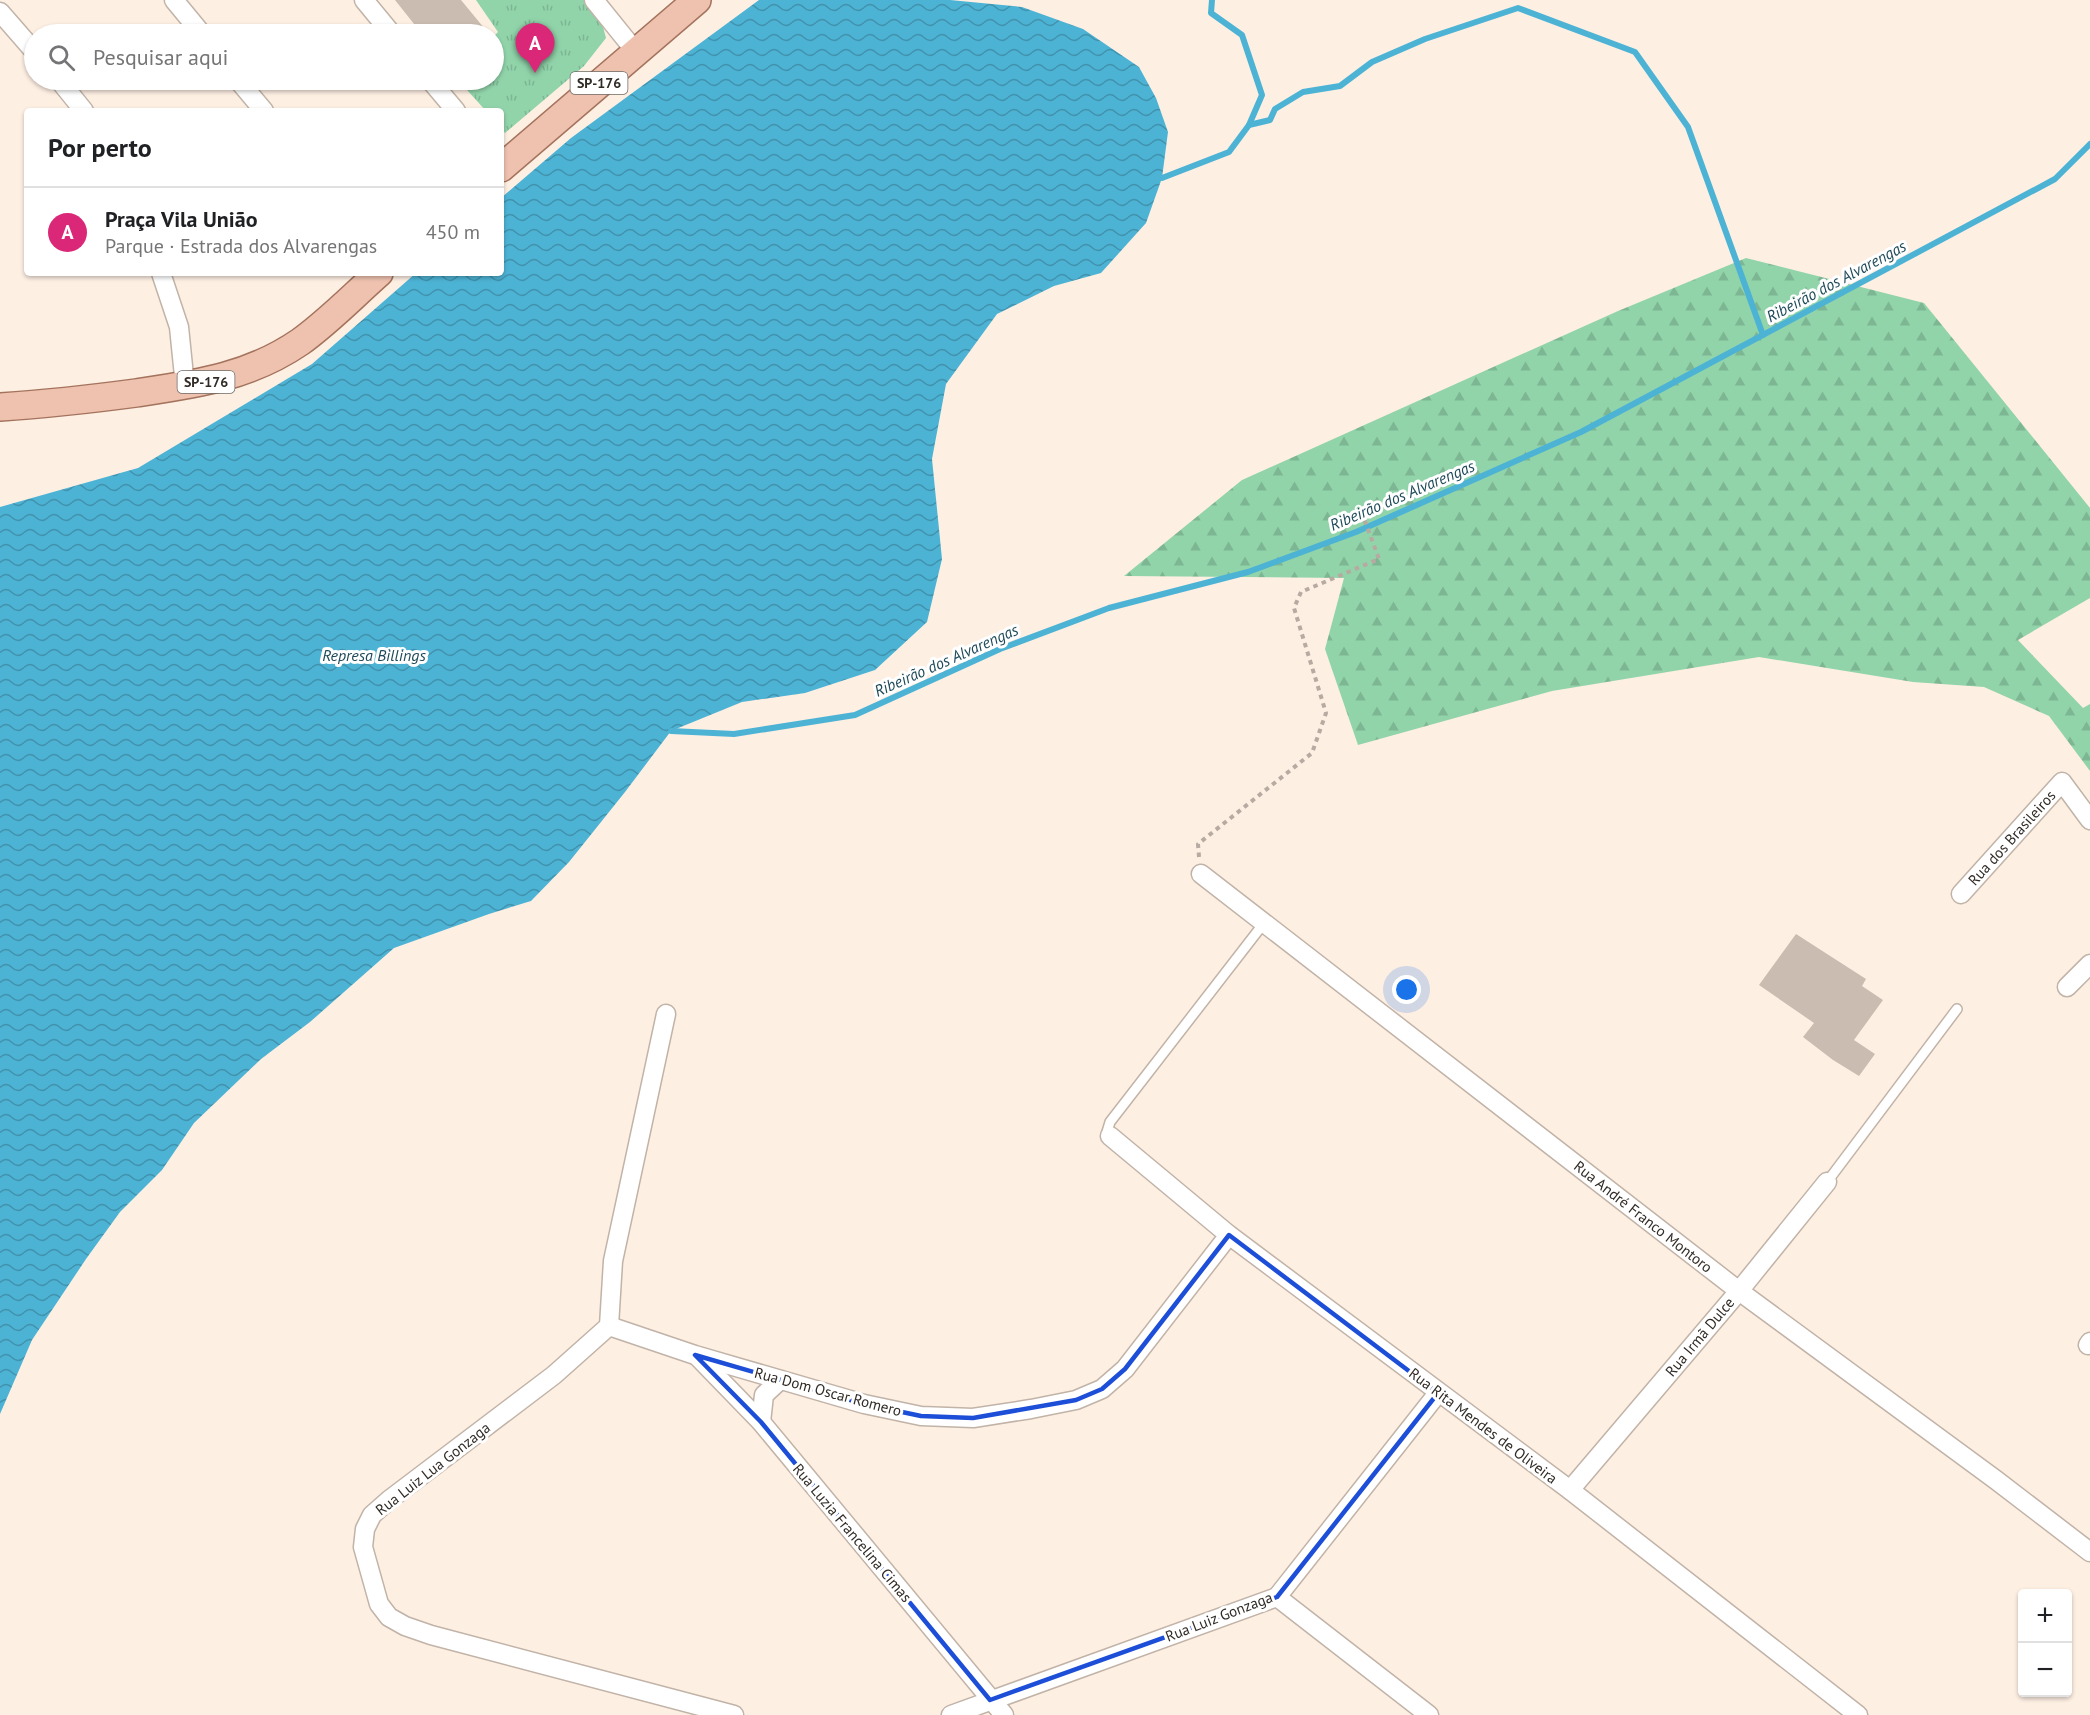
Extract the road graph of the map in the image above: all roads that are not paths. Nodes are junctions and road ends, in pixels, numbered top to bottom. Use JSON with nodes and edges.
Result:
{"nodes":[{"id":1,"x":5,"y":0,"type":"edge"},
{"id":2,"x":174,"y":0,"type":"edge"},
{"id":3,"x":363,"y":0,"type":"edge"},
{"id":4,"x":594,"y":0,"type":"edge"},
{"id":5,"x":697,"y":0,"type":"edge"},
{"id":6,"x":0,"y":13,"type":"edge"},
{"id":7,"x":194,"y":24,"type":"edge"},
{"id":8,"x":383,"y":24,"type":"edge"},
{"id":9,"x":24,"y":40,"type":"edge"},
{"id":10,"x":636,"y":52,"type":"junction"},
{"id":11,"x":67,"y":90,"type":"edge"},
{"id":12,"x":246,"y":90,"type":"edge"},
{"id":13,"x":438,"y":90,"type":"edge"},
{"id":14,"x":82,"y":108,"type":"edge"},
{"id":15,"x":261,"y":108,"type":"edge"},
{"id":16,"x":453,"y":108,"type":"edge"},
{"id":17,"x":504,"y":164,"type":"edge"},
{"id":18,"x":163,"y":276,"type":"edge"},
{"id":19,"x":376,"y":276,"type":"edge"},
{"id":20,"x":184,"y":386,"type":"junction"},
{"id":21,"x":0,"y":407,"type":"edge"},
{"id":22,"x":2090,"y":820,"type":"edge"},
{"id":23,"x":1201,"y":874,"type":"road end"},
{"id":24,"x":1961,"y":894,"type":"dead end"},
{"id":25,"x":1264,"y":923,"type":"junction"},
{"id":26,"x":2090,"y":964,"type":"edge"},
{"id":27,"x":2067,"y":987,"type":"dead end"},
{"id":28,"x":1957,"y":1008,"type":"dead end"},
{"id":29,"x":666,"y":1014,"type":"dead end"},
{"id":30,"x":1110,"y":1136,"type":"joint"},
{"id":31,"x":1827,"y":1182,"type":"joint"},
{"id":32,"x":1229,"y":1235,"type":"junction"},
{"id":33,"x":1739,"y":1292,"type":"junction"},
{"id":34,"x":609,"y":1326,"type":"junction"},
{"id":35,"x":695,"y":1355,"type":"junction"},
{"id":36,"x":780,"y":1380,"type":"junction"},
{"id":37,"x":1438,"y":1393,"type":"junction"},
{"id":38,"x":761,"y":1422,"type":"junction"},
{"id":39,"x":1570,"y":1490,"type":"junction"},
{"id":40,"x":2090,"y":1552,"type":"edge"},
{"id":41,"x":1277,"y":1597,"type":"junction"},
{"id":42,"x":990,"y":1700,"type":"junction"},
{"id":43,"x":734,"y":1715,"type":"edge"},
{"id":44,"x":951,"y":1715,"type":"edge"},
{"id":45,"x":1004,"y":1715,"type":"edge"},
{"id":46,"x":1429,"y":1715,"type":"edge"},
{"id":47,"x":1857,"y":1715,"type":"edge"}],
"edges":[{"from":1,"to":6,"type":"street"},
{"from":2,"to":7,"type":"street"},
{"from":3,"to":8,"type":"street"},
{"from":4,"to":10,"type":"street"},
{"from":5,"to":10,"type":"main road","number":"SP-176"},
{"from":6,"to":9,"type":"street"},
{"from":10,"to":17,"type":"main road","number":"SP-176"},
{"from":11,"to":14,"type":"street"},
{"from":12,"to":15,"type":"street"},
{"from":13,"to":16,"type":"street"},
{"from":18,"to":20,"type":"street"},
{"from":19,"to":20,"type":"main road","number":"SP-176"},
{"from":20,"to":21,"type":"main road","number":"SP-176"},
{"from":22,"to":24,"type":"street","name":"Rua dos Brasileiros"},
{"from":23,"to":25,"type":"street","name":"Rua André Franco Montoro"},
{"from":25,"to":30,"type":"lane"},
{"from":25,"to":33,"type":"street","name":"Rua André Franco Montoro"},
{"from":26,"to":27,"type":"street"},
{"from":28,"to":31,"type":"lane"},
{"from":29,"to":34,"type":"street"},
{"from":30,"to":32,"type":"street","name":"Rua Rita Mendes de Oliveira"},
{"from":31,"to":33,"type":"street","name":"Rua Irmã Dulce"},
{"from":32,"to":36,"type":"street","name":"Rua Dom Oscar Romero"},
{"from":32,"to":37,"type":"street","name":"Rua Rita Mendes de Oliveira"},
{"from":33,"to":39,"type":"street","name":"Rua Irmã Dulce"},
{"from":33,"to":40,"type":"street","name":"Rua André Franco Montoro"},
{"from":34,"to":35,"type":"street","name":"Rua Dom Oscar Romero"},
{"from":34,"to":43,"type":"street","name":"Rua Luiz Lua Gonzaga"},
{"from":35,"to":36,"type":"street","name":"Rua Dom Oscar Romero"},
{"from":35,"to":38,"type":"street","name":"Rua Luzia Francelina Cimas"},
{"from":36,"to":38,"type":"street"},
{"from":37,"to":39,"type":"street","name":"Rua Rita Mendes de Oliveira"},
{"from":37,"to":41,"type":"street","name":"Rua Luiz Gonzaga"},
{"from":38,"to":42,"type":"street","name":"Rua Luzia Francelina Cimas"},
{"from":39,"to":47,"type":"street","name":"Rua Rita Mendes de Oliveira"},
{"from":41,"to":42,"type":"street","name":"Rua Luiz Gonzaga"},
{"from":41,"to":46,"type":"street"},
{"from":42,"to":44,"type":"street","name":"Rua Luiz Gonzaga"},
{"from":42,"to":45,"type":"street","name":"Rua Luzia Francelina Cimas"}]}
